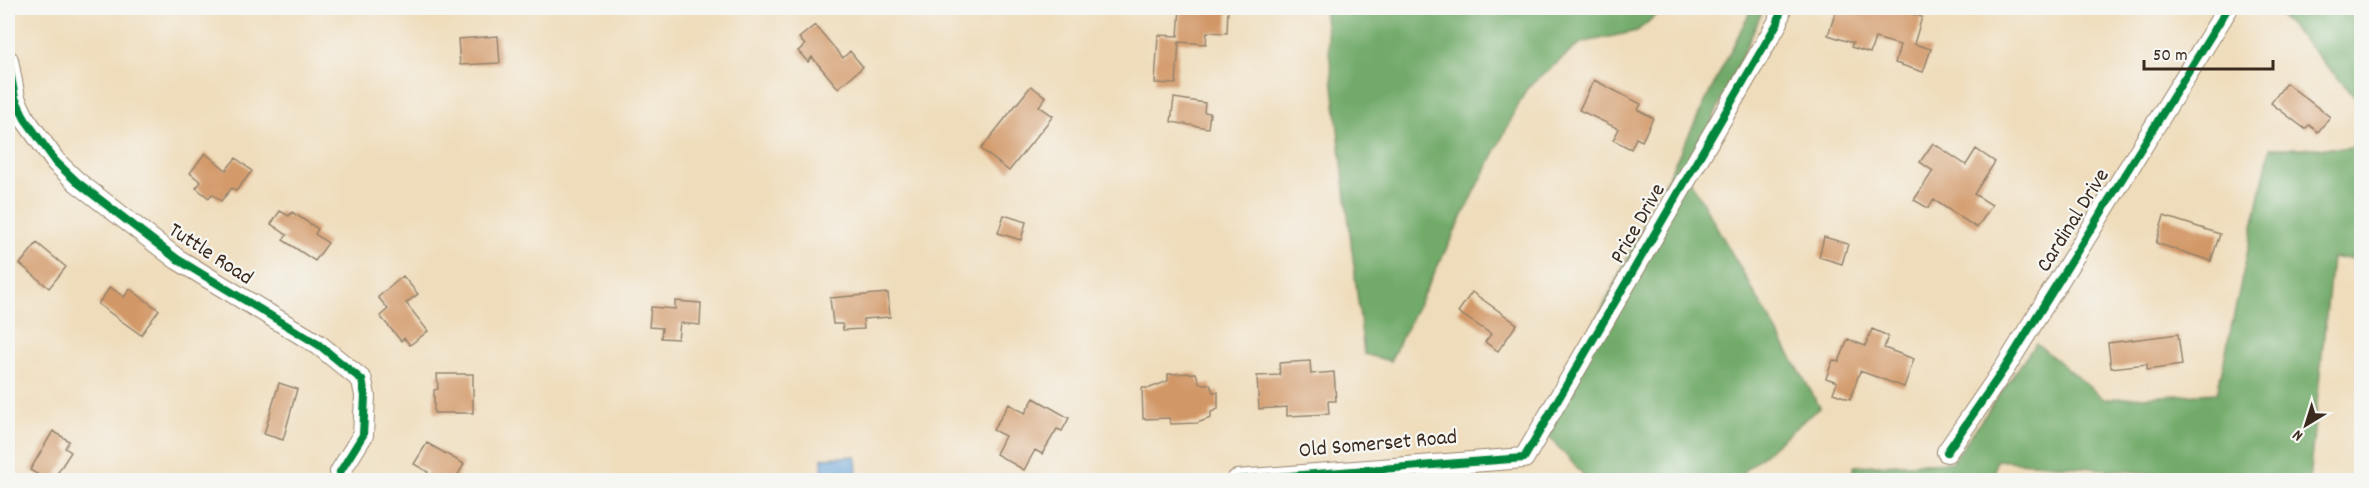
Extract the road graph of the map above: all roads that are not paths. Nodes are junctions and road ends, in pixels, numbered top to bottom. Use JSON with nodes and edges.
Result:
{"nodes":[{"id":1,"x":1781,"y":8,"type":"edge"},
{"id":2,"x":2228,"y":8,"type":"edge"},
{"id":3,"x":8,"y":60,"type":"edge"},
{"id":4,"x":1947,"y":452,"type":"dead end"},
{"id":5,"x":1524,"y":458,"type":"joint"},
{"id":6,"x":340,"y":472,"type":"dead end"},
{"id":7,"x":1237,"y":480,"type":"edge"}],
"edges":[{"from":1,"to":5,"type":"street","name":"Price Drive"},
{"from":2,"to":4,"type":"street","name":"Cardinal Drive"},
{"from":3,"to":6,"type":"street","name":"Tuttle Road"},
{"from":5,"to":7,"type":"street","name":"Old Somerset Road"}]}
